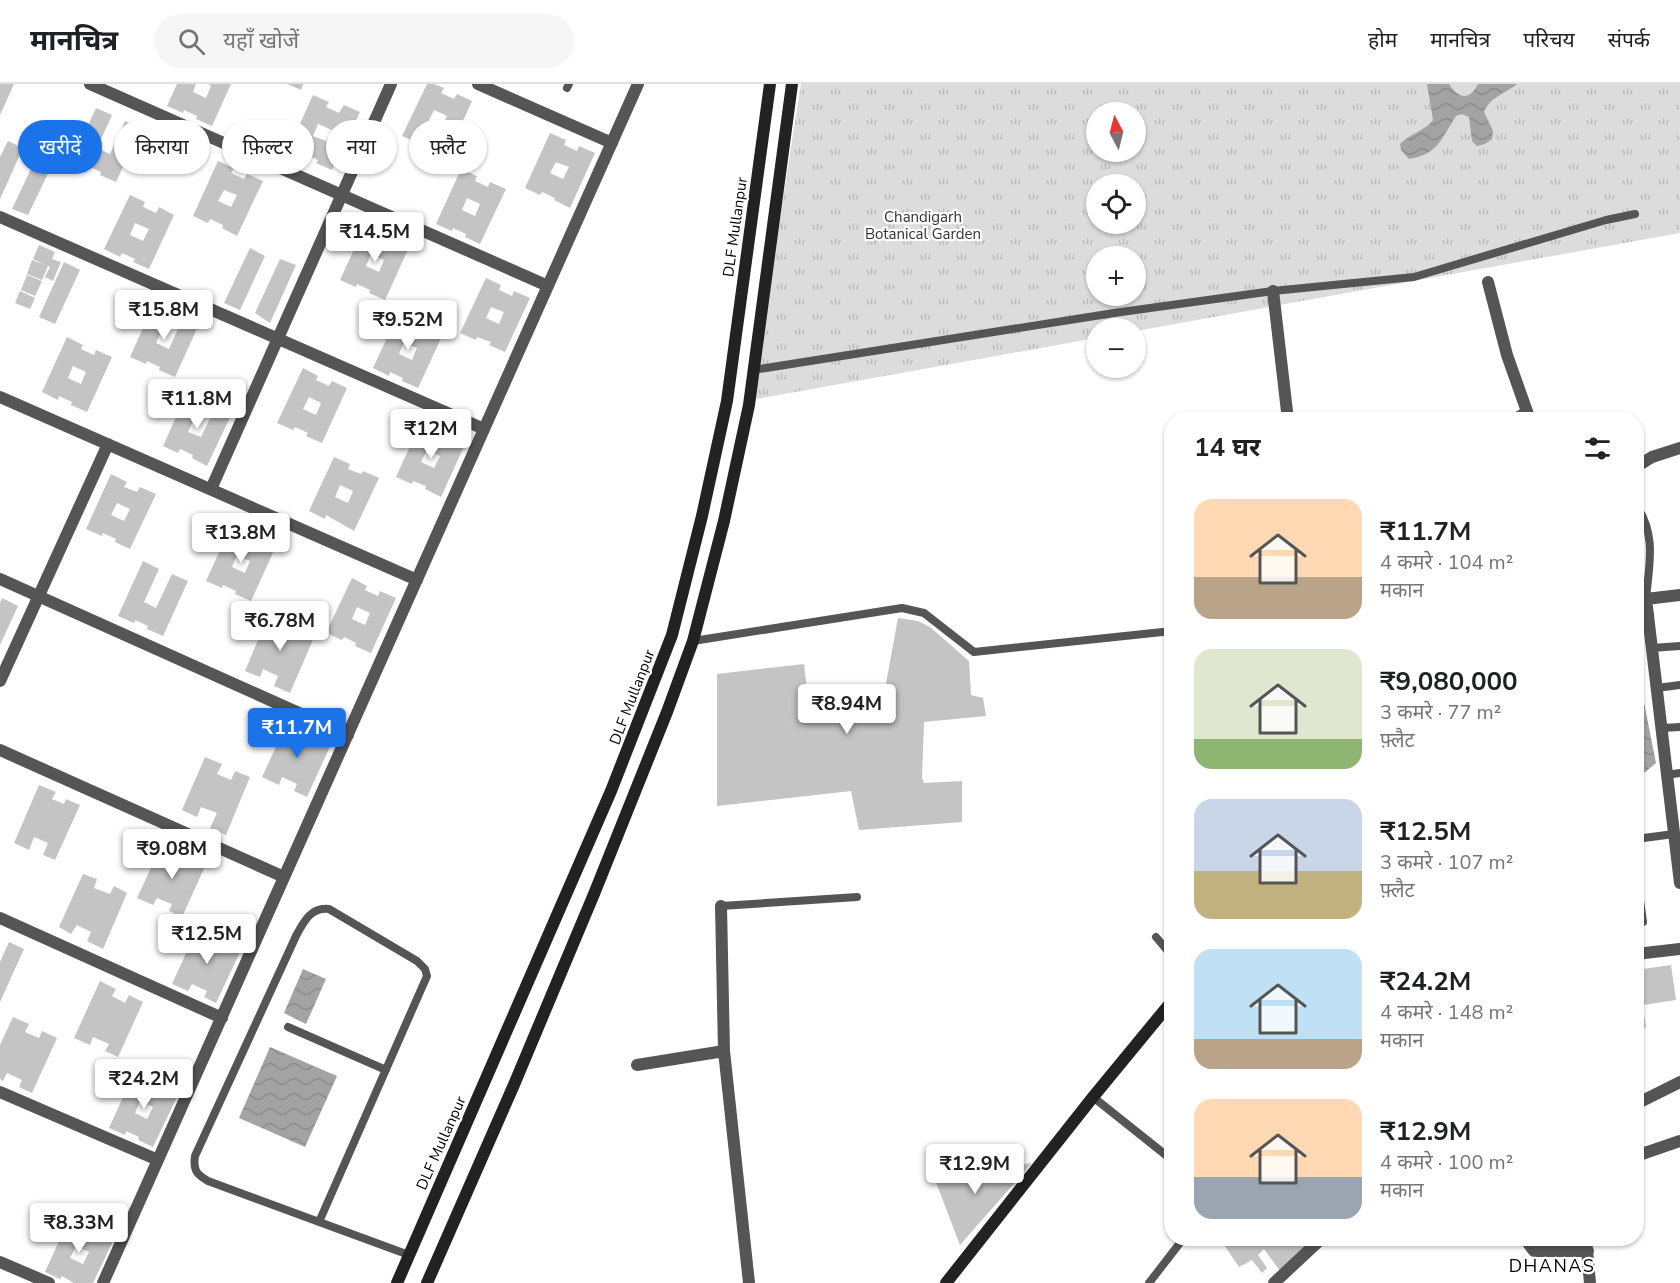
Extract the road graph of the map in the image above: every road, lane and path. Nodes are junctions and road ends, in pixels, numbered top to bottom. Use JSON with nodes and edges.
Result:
{"nodes":[{"id":1,"x":90,"y":84,"type":"edge"},
{"id":2,"x":391,"y":84,"type":"edge"},
{"id":3,"x":478,"y":84,"type":"edge"},
{"id":4,"x":638,"y":84,"type":"edge"},
{"id":5,"x":770,"y":84,"type":"edge"},
{"id":6,"x":792,"y":84,"type":"edge"},
{"id":7,"x":612,"y":143,"type":"junction"},
{"id":8,"x":342,"y":195,"type":"junction"},
{"id":9,"x":1635,"y":214,"type":"dead end"},
{"id":10,"x":0,"y":217,"type":"edge"},
{"id":11,"x":1488,"y":282,"type":"dead end"},
{"id":12,"x":548,"y":286,"type":"junction"},
{"id":13,"x":1274,"y":291,"type":"junction"},
{"id":14,"x":278,"y":338,"type":"junction"},
{"id":15,"x":753,"y":370,"type":"junction"},
{"id":16,"x":0,"y":397,"type":"edge"},
{"id":17,"x":1287,"y":412,"type":"edge"},
{"id":18,"x":1527,"y":412,"type":"edge"},
{"id":19,"x":484,"y":429,"type":"junction"},
{"id":20,"x":108,"y":444,"type":"junction"},
{"id":21,"x":1680,"y":448,"type":"edge"},
{"id":22,"x":1644,"y":462,"type":"edge"},
{"id":23,"x":211,"y":489,"type":"junction"},
{"id":24,"x":1644,"y":519,"type":"edge"},
{"id":25,"x":0,"y":579,"type":"edge"},
{"id":26,"x":417,"y":580,"type":"junction"},
{"id":27,"x":1680,"y":595,"type":"edge"},
{"id":28,"x":38,"y":596,"type":"junction"},
{"id":29,"x":1646,"y":599,"type":"junction"},
{"id":30,"x":1644,"y":608,"type":"edge"},
{"id":31,"x":1644,"y":622,"type":"edge"},
{"id":32,"x":1164,"y":632,"type":"edge"},
{"id":33,"x":693,"y":641,"type":"junction"},
{"id":34,"x":1680,"y":646,"type":"edge"},
{"id":35,"x":1652,"y":648,"type":"junction"},
{"id":36,"x":0,"y":681,"type":"edge"},
{"id":37,"x":1680,"y":685,"type":"edge"},
{"id":38,"x":1657,"y":688,"type":"junction"},
{"id":39,"x":1680,"y":727,"type":"edge"},
{"id":40,"x":1662,"y":728,"type":"junction"},
{"id":41,"x":348,"y":735,"type":"junction"},
{"id":42,"x":0,"y":750,"type":"edge"},
{"id":43,"x":1674,"y":774,"type":"edge"},
{"id":44,"x":1676,"y":816,"type":"edge"},
{"id":45,"x":1674,"y":834,"type":"junction"},
{"id":46,"x":1644,"y":838,"type":"edge"},
{"id":47,"x":1678,"y":856,"type":"edge"},
{"id":48,"x":284,"y":877,"type":"junction"},
{"id":49,"x":1680,"y":883,"type":"edge"},
{"id":50,"x":857,"y":897,"type":"dead end"},
{"id":51,"x":720,"y":906,"type":"joint"},
{"id":52,"x":0,"y":918,"type":"edge"},
{"id":53,"x":1156,"y":937,"type":"dead end"},
{"id":54,"x":1164,"y":946,"type":"edge"},
{"id":55,"x":1680,"y":949,"type":"edge"},
{"id":56,"x":1644,"y":953,"type":"edge"},
{"id":57,"x":1164,"y":1011,"type":"edge"},
{"id":58,"x":222,"y":1018,"type":"junction"},
{"id":59,"x":288,"y":1028,"type":"dead end"},
{"id":60,"x":724,"y":1051,"type":"junction"},
{"id":61,"x":637,"y":1065,"type":"dead end"},
{"id":62,"x":386,"y":1070,"type":"junction"},
{"id":63,"x":1680,"y":1082,"type":"edge"},
{"id":64,"x":0,"y":1092,"type":"edge"},
{"id":65,"x":1093,"y":1097,"type":"junction"},
{"id":66,"x":1644,"y":1100,"type":"edge"},
{"id":67,"x":1680,"y":1141,"type":"edge"},
{"id":68,"x":1644,"y":1153,"type":"edge"},
{"id":69,"x":1164,"y":1154,"type":"edge"},
{"id":70,"x":158,"y":1160,"type":"junction"},
{"id":71,"x":319,"y":1222,"type":"junction"},
{"id":72,"x":1178,"y":1246,"type":"edge"},
{"id":73,"x":1314,"y":1246,"type":"edge"},
{"id":74,"x":1530,"y":1246,"type":"edge"},
{"id":75,"x":1578,"y":1246,"type":"edge"},
{"id":76,"x":1587,"y":1246,"type":"edge"},
{"id":77,"x":409,"y":1255,"type":"junction"},
{"id":78,"x":0,"y":1262,"type":"edge"},
{"id":79,"x":49,"y":1283,"type":"edge"},
{"id":80,"x":104,"y":1283,"type":"edge"},
{"id":81,"x":397,"y":1283,"type":"edge"},
{"id":82,"x":427,"y":1283,"type":"edge"},
{"id":83,"x":749,"y":1283,"type":"edge"},
{"id":84,"x":947,"y":1283,"type":"edge"},
{"id":85,"x":1149,"y":1283,"type":"edge"},
{"id":86,"x":1274,"y":1283,"type":"edge"},
{"id":87,"x":1590,"y":1283,"type":"edge"}],
"edges":[{"from":1,"to":8,"type":"street"},
{"from":2,"to":8,"type":"street"},
{"from":3,"to":7,"type":"street"},
{"from":4,"to":7,"type":"street"},
{"from":5,"to":77,"type":"main road","name":"DLF Mullanpur"},
{"from":6,"to":15,"type":"main road"},
{"from":7,"to":12,"type":"street"},
{"from":8,"to":12,"type":"street"},
{"from":8,"to":14,"type":"street"},
{"from":9,"to":13,"type":"lane"},
{"from":10,"to":14,"type":"street"},
{"from":11,"to":18,"type":"street"},
{"from":12,"to":19,"type":"street"},
{"from":13,"to":15,"type":"lane"},
{"from":13,"to":17,"type":"street"},
{"from":14,"to":19,"type":"street"},
{"from":14,"to":23,"type":"street"},
{"from":15,"to":33,"type":"main road"},
{"from":16,"to":20,"type":"street"},
{"from":19,"to":26,"type":"street"},
{"from":20,"to":23,"type":"street"},
{"from":20,"to":28,"type":"street"},
{"from":21,"to":22,"type":"street"},
{"from":23,"to":26,"type":"street"},
{"from":24,"to":29,"type":"lane"},
{"from":25,"to":28,"type":"street"},
{"from":26,"to":41,"type":"street"},
{"from":27,"to":29,"type":"street"},
{"from":28,"to":36,"type":"street"},
{"from":28,"to":41,"type":"street"},
{"from":29,"to":30,"type":"street"},
{"from":31,"to":35,"type":"street"},
{"from":32,"to":33,"type":"lane"},
{"from":33,"to":82,"type":"main road"},
{"from":34,"to":35,"type":"lane"},
{"from":35,"to":38,"type":"street"},
{"from":37,"to":38,"type":"lane"},
{"from":38,"to":40,"type":"street"},
{"from":39,"to":40,"type":"lane"},
{"from":40,"to":43,"type":"street"},
{"from":41,"to":48,"type":"street"},
{"from":42,"to":48,"type":"street"},
{"from":43,"to":44,"type":"street"},
{"from":44,"to":45,"type":"street"},
{"from":45,"to":46,"type":"lane"},
{"from":45,"to":47,"type":"street"},
{"from":47,"to":49,"type":"street"},
{"from":48,"to":58,"type":"street"},
{"from":50,"to":51,"type":"lane"},
{"from":51,"to":60,"type":"street"},
{"from":52,"to":58,"type":"street"},
{"from":53,"to":54,"type":"lane"},
{"from":55,"to":56,"type":"street"},
{"from":57,"to":65,"type":"main road"},
{"from":58,"to":70,"type":"street"},
{"from":59,"to":62,"type":"lane"},
{"from":60,"to":61,"type":"street"},
{"from":60,"to":83,"type":"street"},
{"from":62,"to":71,"type":"lane"},
{"from":62,"to":71,"type":"lane"},
{"from":63,"to":66,"type":"street"},
{"from":64,"to":70,"type":"street"},
{"from":65,"to":69,"type":"lane"},
{"from":65,"to":84,"type":"main road"},
{"from":67,"to":68,"type":"street"},
{"from":70,"to":80,"type":"street"},
{"from":71,"to":77,"type":"lane"},
{"from":72,"to":85,"type":"lane"},
{"from":73,"to":86,"type":"street"},
{"from":74,"to":75,"type":"street"},
{"from":76,"to":87,"type":"street"},
{"from":77,"to":81,"type":"main road","name":"DLF Mullanpur"},
{"from":78,"to":79,"type":"street"}]}
